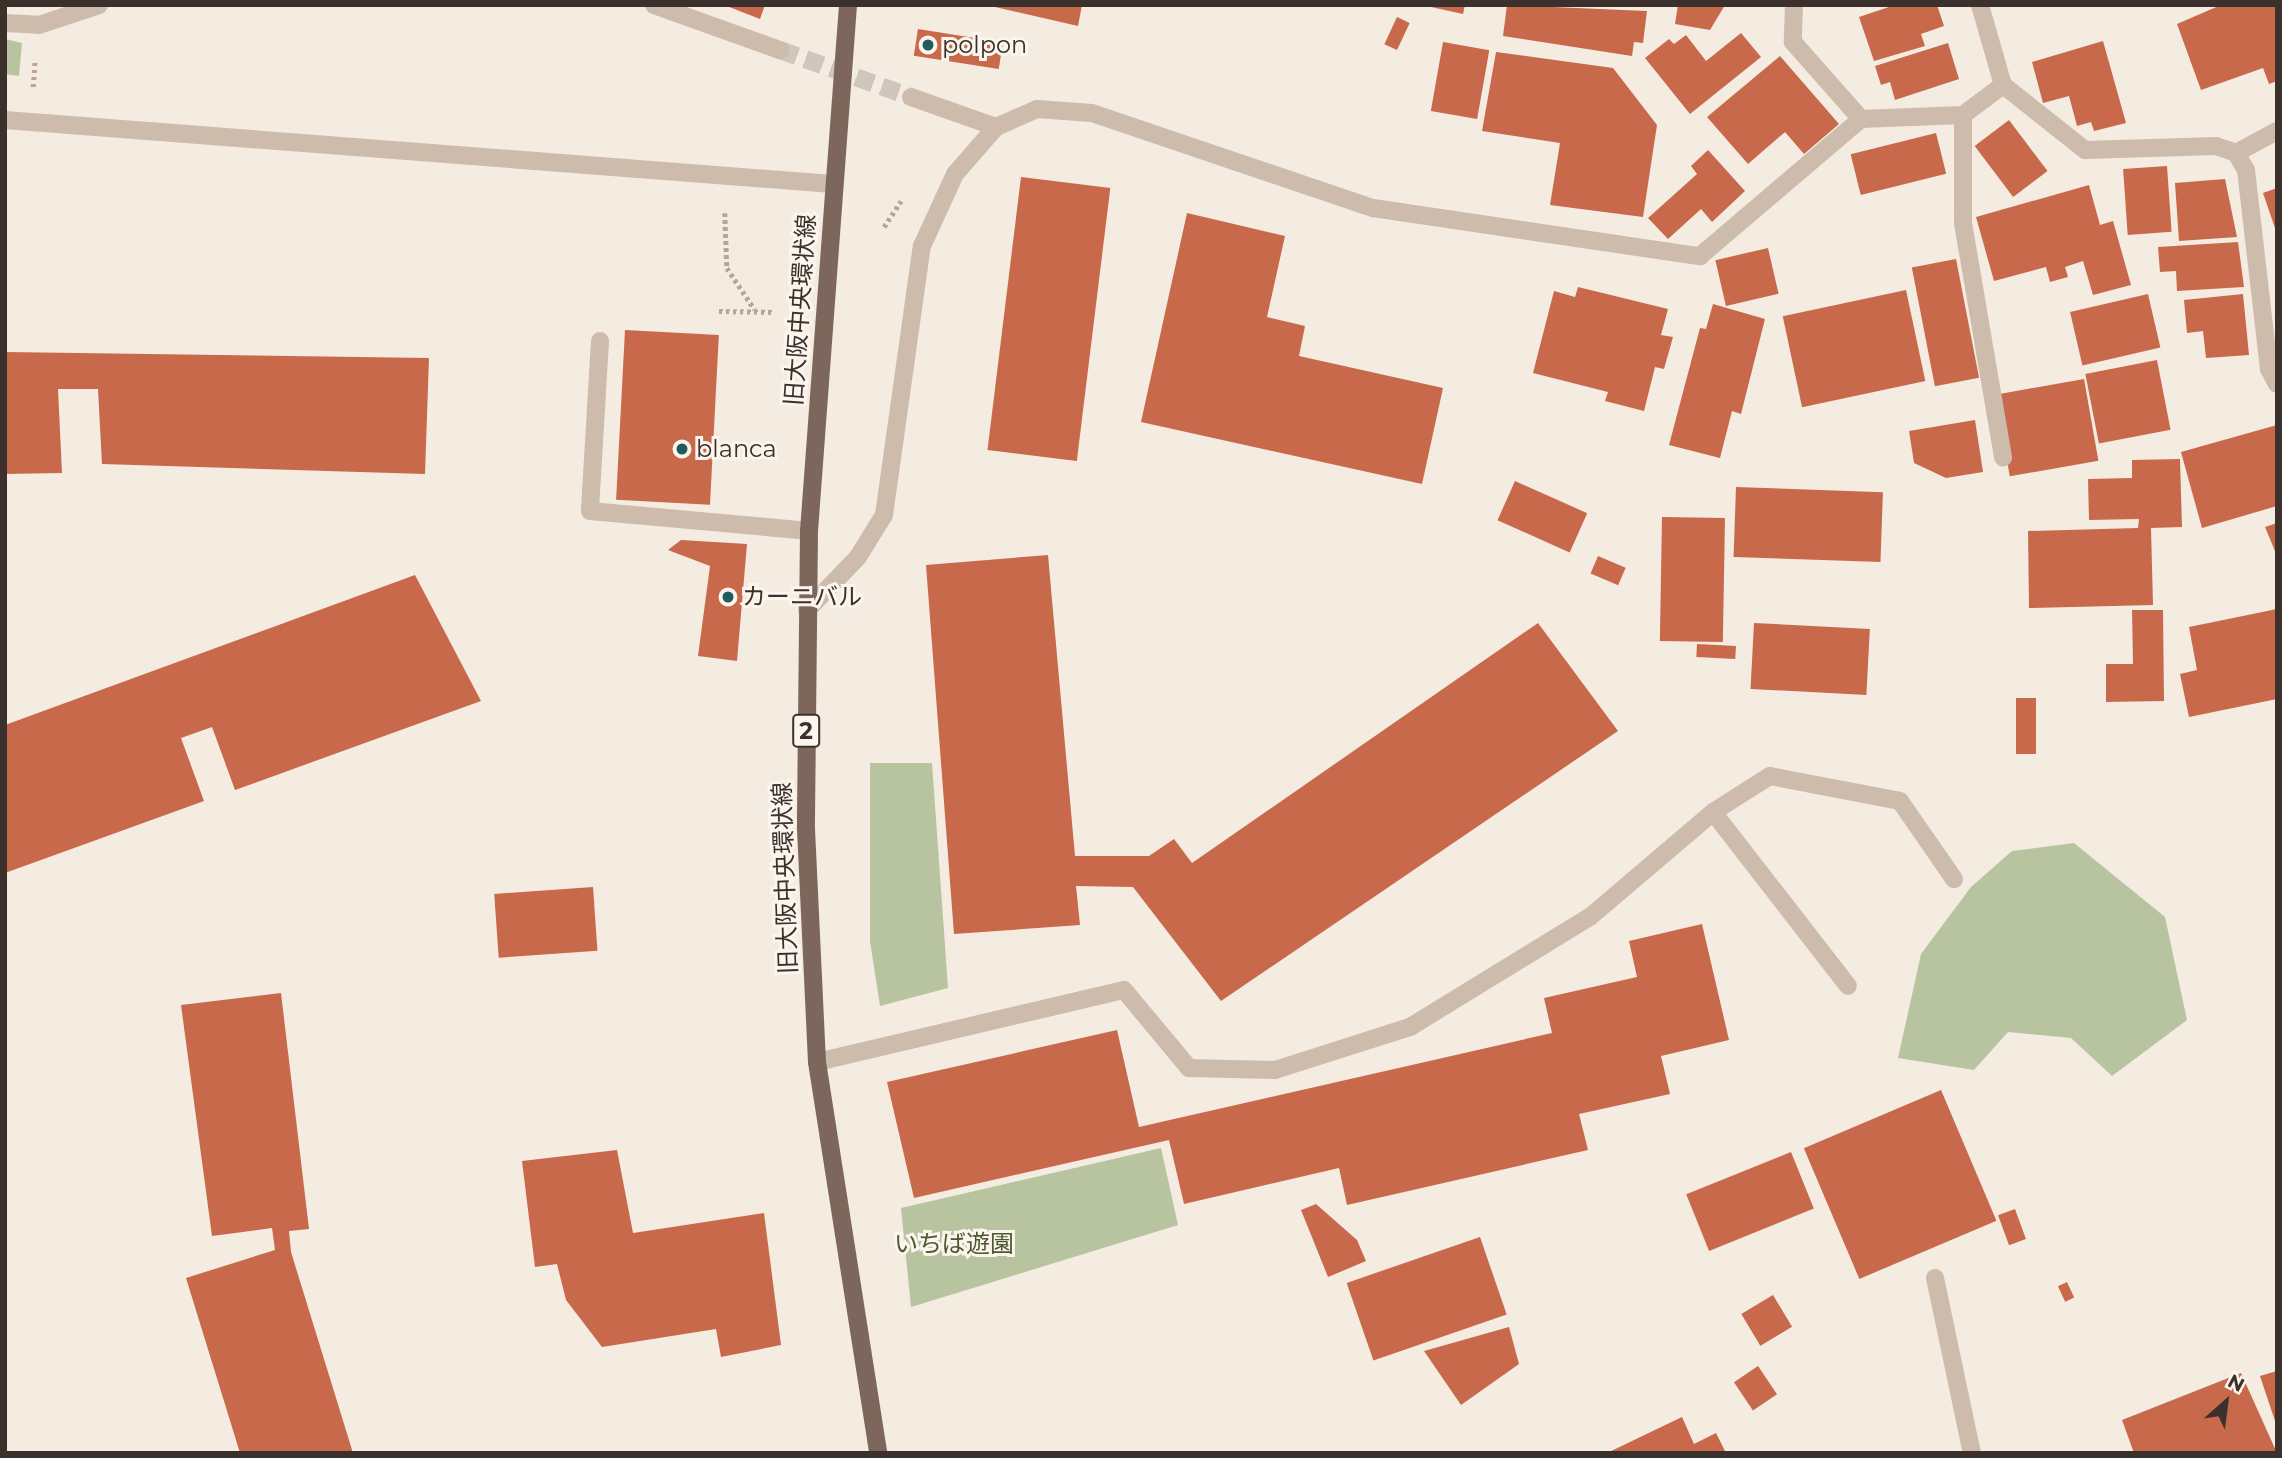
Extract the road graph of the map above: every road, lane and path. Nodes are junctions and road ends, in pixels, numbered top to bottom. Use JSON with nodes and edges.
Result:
{"nodes":[{"id":1,"x":99,"y":5,"type":"edge"},
{"id":2,"x":654,"y":5,"type":"edge"},
{"id":3,"x":848,"y":5,"type":"edge"},
{"id":4,"x":1794,"y":5,"type":"edge"},
{"id":5,"x":1980,"y":5,"type":"edge"},
{"id":6,"x":5,"y":23,"type":"edge"},
{"id":7,"x":780,"y":50,"type":"tunnel mouth"},
{"id":8,"x":2003,"y":85,"type":"junction"},
{"id":9,"x":911,"y":97,"type":"tunnel mouth"},
{"id":10,"x":1963,"y":114,"type":"junction"},
{"id":11,"x":1861,"y":119,"type":"junction"},
{"id":12,"x":5,"y":120,"type":"edge"},
{"id":13,"x":996,"y":127,"type":"junction"},
{"id":14,"x":2277,"y":131,"type":"edge"},
{"id":15,"x":2236,"y":153,"type":"junction"},
{"id":16,"x":832,"y":184,"type":"junction"},
{"id":17,"x":725,"y":213,"type":"dead end"},
{"id":18,"x":755,"y":310,"type":"junction"},
{"id":19,"x":719,"y":311,"type":"dead end"},
{"id":20,"x":775,"y":312,"type":"dead end"},
{"id":21,"x":600,"y":341,"type":"dead end"},
{"id":22,"x":2277,"y":384,"type":"edge"},
{"id":23,"x":2003,"y":458,"type":"dead end"},
{"id":24,"x":809,"y":531,"type":"junction"},
{"id":25,"x":807,"y":610,"type":"junction"},
{"id":26,"x":1713,"y":813,"type":"junction"},
{"id":27,"x":1954,"y":879,"type":"dead end"},
{"id":28,"x":1848,"y":986,"type":"dead end"},
{"id":29,"x":817,"y":1062,"type":"junction"},
{"id":30,"x":1936,"y":1278,"type":"dead end"},
{"id":31,"x":878,"y":1453,"type":"edge"},
{"id":32,"x":1972,"y":1453,"type":"edge"}],
"edges":[{"from":1,"to":6,"type":"street"},
{"from":2,"to":7,"type":"street"},
{"from":3,"to":16,"type":"main road","name":"旧大阪中央環状線","number":"2"},
{"from":4,"to":11,"type":"street"},
{"from":5,"to":8,"type":"street"},
{"from":8,"to":10,"type":"street"},
{"from":8,"to":15,"type":"street"},
{"from":9,"to":13,"type":"street"},
{"from":10,"to":11,"type":"street"},
{"from":10,"to":23,"type":"street"},
{"from":11,"to":13,"type":"street"},
{"from":12,"to":16,"type":"street"},
{"from":13,"to":25,"type":"street"},
{"from":14,"to":15,"type":"street"},
{"from":15,"to":22,"type":"street"},
{"from":16,"to":24,"type":"main road","name":"旧大阪中央環状線","number":"2"},
{"from":17,"to":18,"type":"path"},
{"from":18,"to":19,"type":"path"},
{"from":18,"to":20,"type":"path"},
{"from":21,"to":24,"type":"street"},
{"from":24,"to":25,"type":"main road","name":"旧大阪中央環状線","number":"2"},
{"from":25,"to":29,"type":"main road","name":"旧大阪中央環状線","number":"2"},
{"from":26,"to":27,"type":"street"},
{"from":26,"to":28,"type":"street"},
{"from":26,"to":29,"type":"street"},
{"from":29,"to":31,"type":"main road","name":"旧大阪中央環状線","number":"2"},
{"from":30,"to":32,"type":"street"}]}
